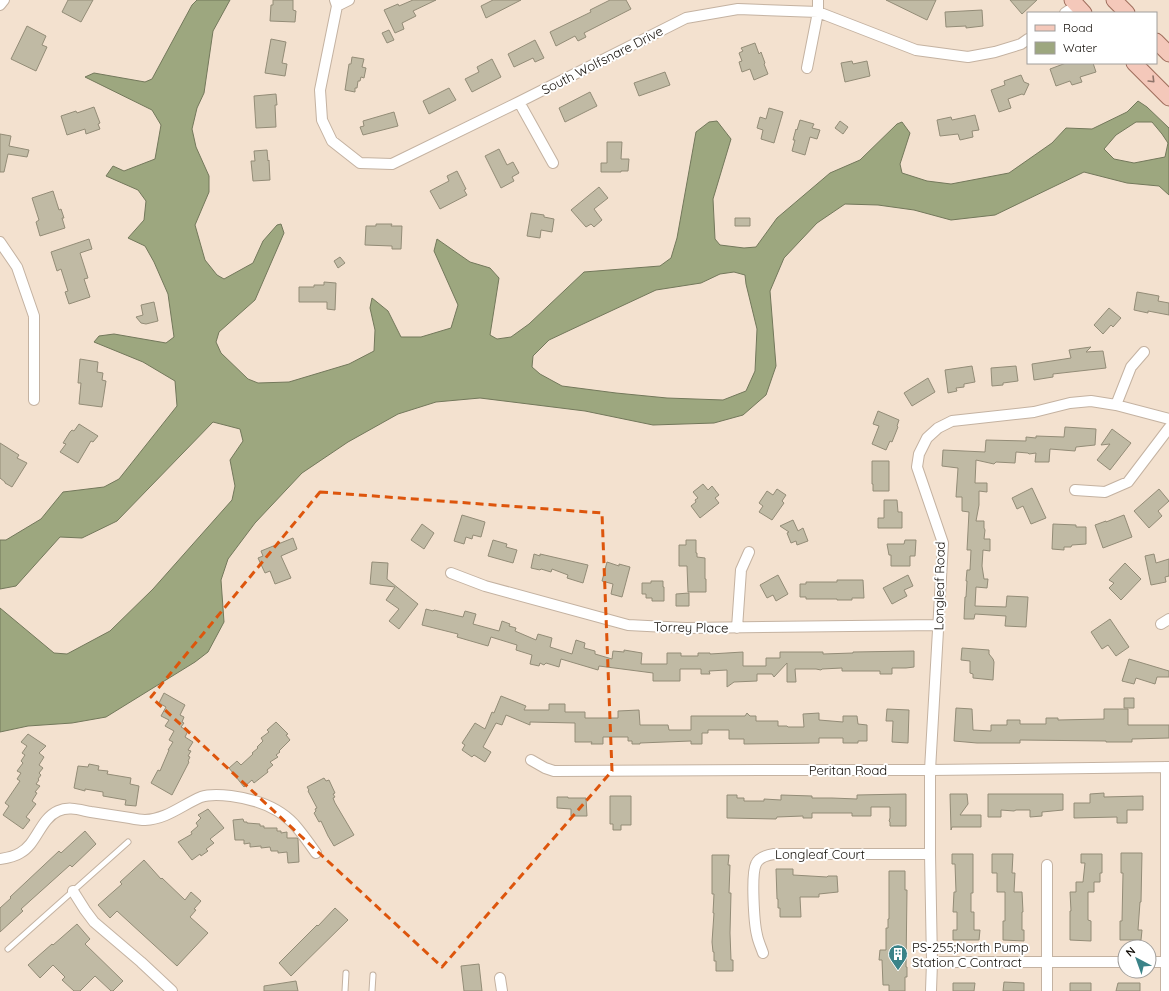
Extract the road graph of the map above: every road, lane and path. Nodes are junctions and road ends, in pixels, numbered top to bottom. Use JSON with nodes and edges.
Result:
{"nodes":[{"id":1,"x":4,"y":0,"type":"edge"},
{"id":2,"x":348,"y":0,"type":"edge"},
{"id":3,"x":818,"y":0,"type":"edge"},
{"id":4,"x":1114,"y":0,"type":"edge"},
{"id":5,"x":336,"y":3,"type":"edge"},
{"id":6,"x":0,"y":5,"type":"edge"},
{"id":7,"x":818,"y":12,"type":"junction"},
{"id":8,"x":1126,"y":12,"type":"edge"},
{"id":9,"x":1027,"y":40,"type":"edge"},
{"id":10,"x":1157,"y":43,"type":"edge"},
{"id":11,"x":1169,"y":54,"type":"edge"},
{"id":12,"x":1135,"y":64,"type":"edge"},
{"id":13,"x":806,"y":68,"type":"dead end"},
{"id":14,"x":1169,"y":98,"type":"edge"},
{"id":15,"x":519,"y":102,"type":"junction"},
{"id":16,"x":553,"y":163,"type":"dead end"},
{"id":17,"x":0,"y":242,"type":"edge"},
{"id":18,"x":1144,"y":352,"type":"dead end"},
{"id":19,"x":34,"y":400,"type":"dead end"},
{"id":20,"x":1116,"y":405,"type":"junction"},
{"id":21,"x":1169,"y":419,"type":"edge"},
{"id":22,"x":1169,"y":428,"type":"edge"},
{"id":23,"x":1075,"y":490,"type":"dead end"},
{"id":24,"x":749,"y":552,"type":"dead end"},
{"id":25,"x":450,"y":573,"type":"dead end"},
{"id":26,"x":939,"y":625,"type":"junction"},
{"id":27,"x":737,"y":628,"type":"junction"},
{"id":28,"x":531,"y":760,"type":"dead end"},
{"id":29,"x":1167,"y":767,"type":"edge"},
{"id":30,"x":930,"y":770,"type":"junction"},
{"id":31,"x":128,"y":842,"type":"dead end"},
{"id":32,"x":316,"y":853,"type":"dead end"},
{"id":33,"x":930,"y":854,"type":"junction"},
{"id":34,"x":0,"y":859,"type":"edge"},
{"id":35,"x":1047,"y":865,"type":"dead end"},
{"id":36,"x":73,"y":891,"type":"junction"},
{"id":37,"x":8,"y":949,"type":"dead end"},
{"id":38,"x":763,"y":953,"type":"dead end"},
{"id":39,"x":932,"y":962,"type":"junction"},
{"id":40,"x":1047,"y":962,"type":"junction"},
{"id":41,"x":1117,"y":962,"type":"edge"},
{"id":42,"x":1157,"y":962,"type":"edge"},
{"id":43,"x":1168,"y":962,"type":"edge"},
{"id":44,"x":346,"y":973,"type":"dead end"},
{"id":45,"x":373,"y":975,"type":"dead end"},
{"id":46,"x":500,"y":978,"type":"dead end"},
{"id":47,"x":172,"y":991,"type":"edge"},
{"id":48,"x":345,"y":991,"type":"edge"},
{"id":49,"x":372,"y":991,"type":"edge"},
{"id":50,"x":502,"y":991,"type":"edge"},
{"id":51,"x":931,"y":991,"type":"edge"},
{"id":52,"x":1047,"y":991,"type":"edge"},
{"id":53,"x":1166,"y":991,"type":"edge"}],
"edges":[{"from":1,"to":6,"type":"street"},
{"from":2,"to":5,"type":"street"},
{"from":3,"to":7,"type":"street"},
{"from":4,"to":8,"type":"main road"},
{"from":5,"to":15,"type":"street","name":"South Wolfsnare Drive"},
{"from":7,"to":9,"type":"street","name":"South Wolfsnare Drive"},
{"from":7,"to":13,"type":"street"},
{"from":7,"to":15,"type":"street","name":"South Wolfsnare Drive"},
{"from":10,"to":11,"type":"main road"},
{"from":12,"to":14,"type":"main road","one_way":true},
{"from":15,"to":16,"type":"street"},
{"from":17,"to":19,"type":"street"},
{"from":18,"to":20,"type":"street"},
{"from":20,"to":21,"type":"street","name":"Longleaf Road"},
{"from":20,"to":26,"type":"street","name":"Longleaf Road"},
{"from":22,"to":23,"type":"street"},
{"from":24,"to":27,"type":"street"},
{"from":25,"to":27,"type":"street","name":"Torrey Place"},
{"from":26,"to":27,"type":"street","name":"Torrey Place"},
{"from":26,"to":30,"type":"street","name":"Longleaf Road"},
{"from":28,"to":30,"type":"street","name":"Peritan Road"},
{"from":29,"to":30,"type":"street","name":"Peritan Road"},
{"from":29,"to":43,"type":"street"},
{"from":30,"to":33,"type":"street","name":"Longleaf Road"},
{"from":31,"to":36,"type":"lane"},
{"from":32,"to":34,"type":"street"},
{"from":33,"to":38,"type":"street","name":"Longleaf Court"},
{"from":33,"to":39,"type":"street","name":"Longleaf Road"},
{"from":35,"to":40,"type":"street"},
{"from":36,"to":37,"type":"lane"},
{"from":36,"to":47,"type":"street"},
{"from":39,"to":40,"type":"street"},
{"from":39,"to":51,"type":"street","name":"Longleaf Road"},
{"from":40,"to":41,"type":"street"},
{"from":40,"to":52,"type":"street"},
{"from":42,"to":43,"type":"street"},
{"from":43,"to":53,"type":"street"},
{"from":44,"to":48,"type":"lane"},
{"from":45,"to":49,"type":"lane"},
{"from":46,"to":50,"type":"street"}]}
